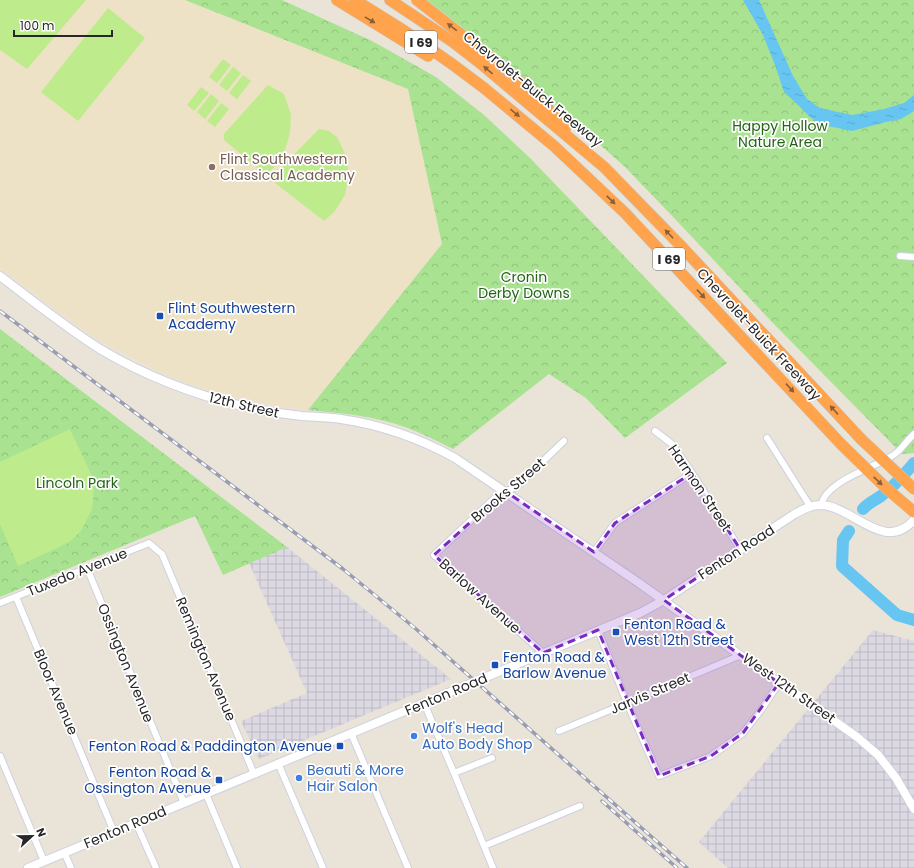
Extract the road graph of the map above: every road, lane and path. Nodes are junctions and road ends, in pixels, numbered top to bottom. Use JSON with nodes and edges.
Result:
{"nodes":[{"id":1,"x":336,"y":0,"type":"edge"},
{"id":2,"x":354,"y":0,"type":"edge"},
{"id":3,"x":390,"y":0,"type":"edge"},
{"id":4,"x":418,"y":0,"type":"edge"},
{"id":5,"x":484,"y":88,"type":"junction"},
{"id":6,"x":604,"y":167,"type":"junction"},
{"id":7,"x":900,"y":256,"type":"dead end"},
{"id":8,"x":914,"y":257,"type":"edge"},
{"id":9,"x":0,"y":276,"type":"edge"},
{"id":10,"x":655,"y":431,"type":"dead end"},
{"id":11,"x":914,"y":434,"type":"edge"},
{"id":12,"x":767,"y":438,"type":"dead end"},
{"id":13,"x":564,"y":440,"type":"dead end"},
{"id":14,"x":692,"y":473,"type":"junction"},
{"id":15,"x":914,"y":489,"type":"edge"},
{"id":16,"x":505,"y":491,"type":"junction"},
{"id":17,"x":821,"y":505,"type":"junction"},
{"id":18,"x":810,"y":506,"type":"junction"},
{"id":19,"x":914,"y":512,"type":"edge"},
{"id":20,"x":914,"y":520,"type":"edge"},
{"id":21,"x":154,"y":547,"type":"joint"},
{"id":22,"x":740,"y":549,"type":"junction"},
{"id":23,"x":594,"y":552,"type":"junction"},
{"id":24,"x":434,"y":555,"type":"joint"},
{"id":25,"x":86,"y":568,"type":"junction"},
{"id":26,"x":16,"y":597,"type":"junction"},
{"id":27,"x":664,"y":600,"type":"junction"},
{"id":28,"x":0,"y":603,"type":"edge"},
{"id":29,"x":598,"y":630,"type":"junction"},
{"id":30,"x":543,"y":653,"type":"junction"},
{"id":31,"x":741,"y":655,"type":"junction"},
{"id":32,"x":779,"y":683,"type":"junction"},
{"id":33,"x":424,"y":703,"type":"junction"},
{"id":34,"x":627,"y":703,"type":"junction"},
{"id":35,"x":559,"y":731,"type":"dead end"},
{"id":36,"x":351,"y":733,"type":"junction"},
{"id":37,"x":0,"y":756,"type":"edge"},
{"id":38,"x":492,"y":758,"type":"dead end"},
{"id":39,"x":278,"y":763,"type":"junction"},
{"id":40,"x":454,"y":773,"type":"junction"},
{"id":41,"x":254,"y":774,"type":"junction"},
{"id":42,"x":206,"y":794,"type":"junction"},
{"id":43,"x":184,"y":803,"type":"junction"},
{"id":44,"x":580,"y":806,"type":"dead end"},
{"id":45,"x":914,"y":809,"type":"edge"},
{"id":46,"x":136,"y":823,"type":"junction"},
{"id":47,"x":114,"y":832,"type":"junction"},
{"id":48,"x":484,"y":846,"type":"junction"},
{"id":49,"x":64,"y":852,"type":"junction"},
{"id":50,"x":44,"y":861,"type":"junction"},
{"id":51,"x":28,"y":868,"type":"edge"},
{"id":52,"x":71,"y":868,"type":"edge"},
{"id":53,"x":156,"y":868,"type":"edge"},
{"id":54,"x":237,"y":868,"type":"edge"},
{"id":55,"x":323,"y":868,"type":"edge"},
{"id":56,"x":408,"y":868,"type":"edge"},
{"id":57,"x":493,"y":868,"type":"edge"}],
"edges":[{"from":1,"to":5,"type":"highway","one_way":true},
{"from":2,"to":5,"type":"highway","name":"Chevrolet-Buick Freeway","number":"I 69"},
{"from":6,"to":3,"type":"highway","name":"Chevrolet-Buick Freeway","number":"I 69","one_way":true},
{"from":6,"to":4,"type":"highway","one_way":true},
{"from":5,"to":19,"type":"highway","name":"Chevrolet-Buick Freeway","number":"I 69","one_way":true,"bridge":true},
{"from":15,"to":6,"type":"highway","name":"Chevrolet-Buick Freeway","number":"I 69","one_way":true,"bridge":true},
{"from":7,"to":8,"type":"street"},
{"from":9,"to":16,"type":"street","name":"12th Street"},
{"from":10,"to":14,"type":"street","name":"Harmon Street"},
{"from":11,"to":17,"type":"street"},
{"from":12,"to":18,"type":"street"},
{"from":13,"to":16,"type":"street","name":"Brooks Street"},
{"from":14,"to":22,"type":"street","name":"Harmon Street"},
{"from":14,"to":23,"type":"street"},
{"from":16,"to":23,"type":"street","name":"West 12th Street"},
{"from":16,"to":24,"type":"street","name":"Brooks Street"},
{"from":17,"to":18,"type":"street","name":"Fenton Road"},
{"from":17,"to":20,"type":"street","name":"Fenton Road"},
{"from":18,"to":22,"type":"street","name":"Fenton Road"},
{"from":21,"to":25,"type":"street","name":"Tuxedo Avenue"},
{"from":21,"to":41,"type":"street","name":"Remington Avenue"},
{"from":22,"to":27,"type":"street","name":"Fenton Road"},
{"from":23,"to":27,"type":"street","name":"West 12th Street"},
{"from":24,"to":30,"type":"street","name":"Barlow Avenue"},
{"from":25,"to":26,"type":"street","name":"Tuxedo Avenue"},
{"from":25,"to":43,"type":"street","name":"Ossington Avenue"},
{"from":26,"to":28,"type":"street","name":"Tuxedo Avenue"},
{"from":26,"to":47,"type":"street","name":"Bloor Avenue"},
{"from":27,"to":29,"type":"street","name":"Fenton Road"},
{"from":27,"to":31,"type":"street","name":"West 12th Street"},
{"from":29,"to":30,"type":"street","name":"Fenton Road"},
{"from":29,"to":34,"type":"street"},
{"from":30,"to":33,"type":"street","name":"Fenton Road"},
{"from":31,"to":32,"type":"street","name":"West 12th Street"},
{"from":31,"to":34,"type":"street","name":"Jarvis Street"},
{"from":32,"to":34,"type":"street"},
{"from":32,"to":45,"type":"street","name":"West 12th Street"},
{"from":33,"to":36,"type":"street","name":"Fenton Road"},
{"from":33,"to":40,"type":"street"},
{"from":34,"to":35,"type":"street","name":"Jarvis Street"},
{"from":36,"to":39,"type":"street","name":"Fenton Road"},
{"from":36,"to":56,"type":"street"},
{"from":37,"to":50,"type":"street"},
{"from":38,"to":40,"type":"street"},
{"from":39,"to":41,"type":"street","name":"Fenton Road"},
{"from":39,"to":55,"type":"street"},
{"from":40,"to":48,"type":"street"},
{"from":41,"to":42,"type":"street","name":"Fenton Road"},
{"from":42,"to":43,"type":"street","name":"Fenton Road"},
{"from":42,"to":54,"type":"street"},
{"from":43,"to":46,"type":"street","name":"Fenton Road"},
{"from":44,"to":48,"type":"street"},
{"from":46,"to":47,"type":"street","name":"Fenton Road"},
{"from":46,"to":53,"type":"street"},
{"from":47,"to":49,"type":"street","name":"Fenton Road"},
{"from":48,"to":57,"type":"street"},
{"from":49,"to":50,"type":"street","name":"Fenton Road"},
{"from":49,"to":52,"type":"street"},
{"from":50,"to":51,"type":"street","name":"Fenton Road"}]}
